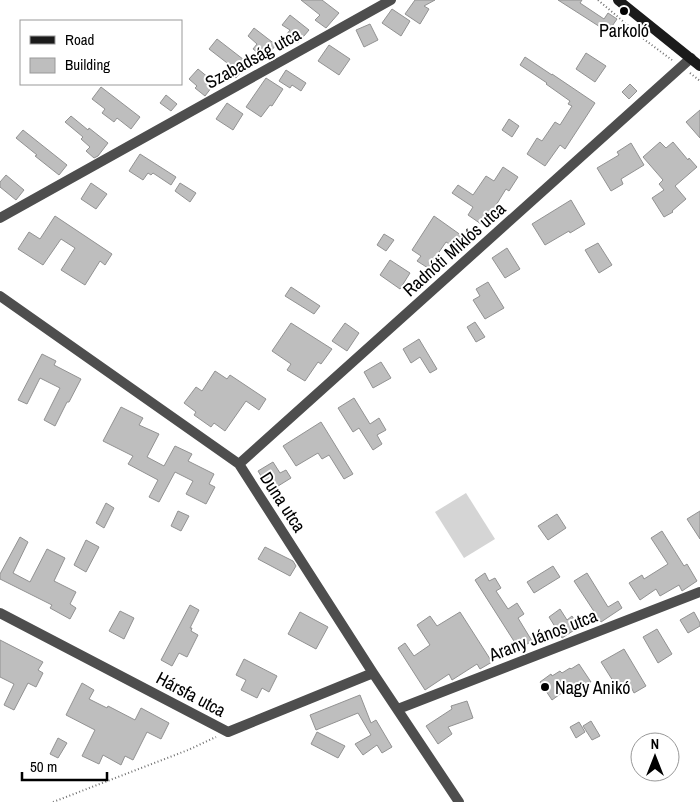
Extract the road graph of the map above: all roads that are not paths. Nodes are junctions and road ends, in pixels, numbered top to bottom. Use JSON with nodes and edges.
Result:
{"nodes":[{"id":1,"x":391,"y":0,"type":"edge"},
{"id":2,"x":618,"y":0,"type":"edge"},
{"id":3,"x":691,"y":58,"type":"junction"},
{"id":4,"x":700,"y":66,"type":"edge"},
{"id":5,"x":0,"y":218,"type":"edge"},
{"id":6,"x":0,"y":296,"type":"edge"},
{"id":7,"x":239,"y":464,"type":"junction"},
{"id":8,"x":700,"y":592,"type":"edge"},
{"id":9,"x":0,"y":612,"type":"edge"},
{"id":10,"x":373,"y":673,"type":"junction"},
{"id":11,"x":398,"y":709,"type":"junction"},
{"id":12,"x":459,"y":802,"type":"edge"}],
"edges":[{"from":1,"to":5,"type":"street","name":"Szabadság utca"},
{"from":2,"to":3,"type":"main road"},
{"from":3,"to":4,"type":"main road"},
{"from":3,"to":7,"type":"street","name":"Radnóti Miklós utca"},
{"from":6,"to":7,"type":"street","name":"Duna utca"},
{"from":7,"to":10,"type":"street","name":"Duna utca"},
{"from":8,"to":11,"type":"street","name":"Arany János utca"},
{"from":9,"to":10,"type":"street","name":"Hársfa utca"},
{"from":10,"to":11,"type":"street","name":"Duna utca"},
{"from":11,"to":12,"type":"street","name":"Duna utca"}]}
